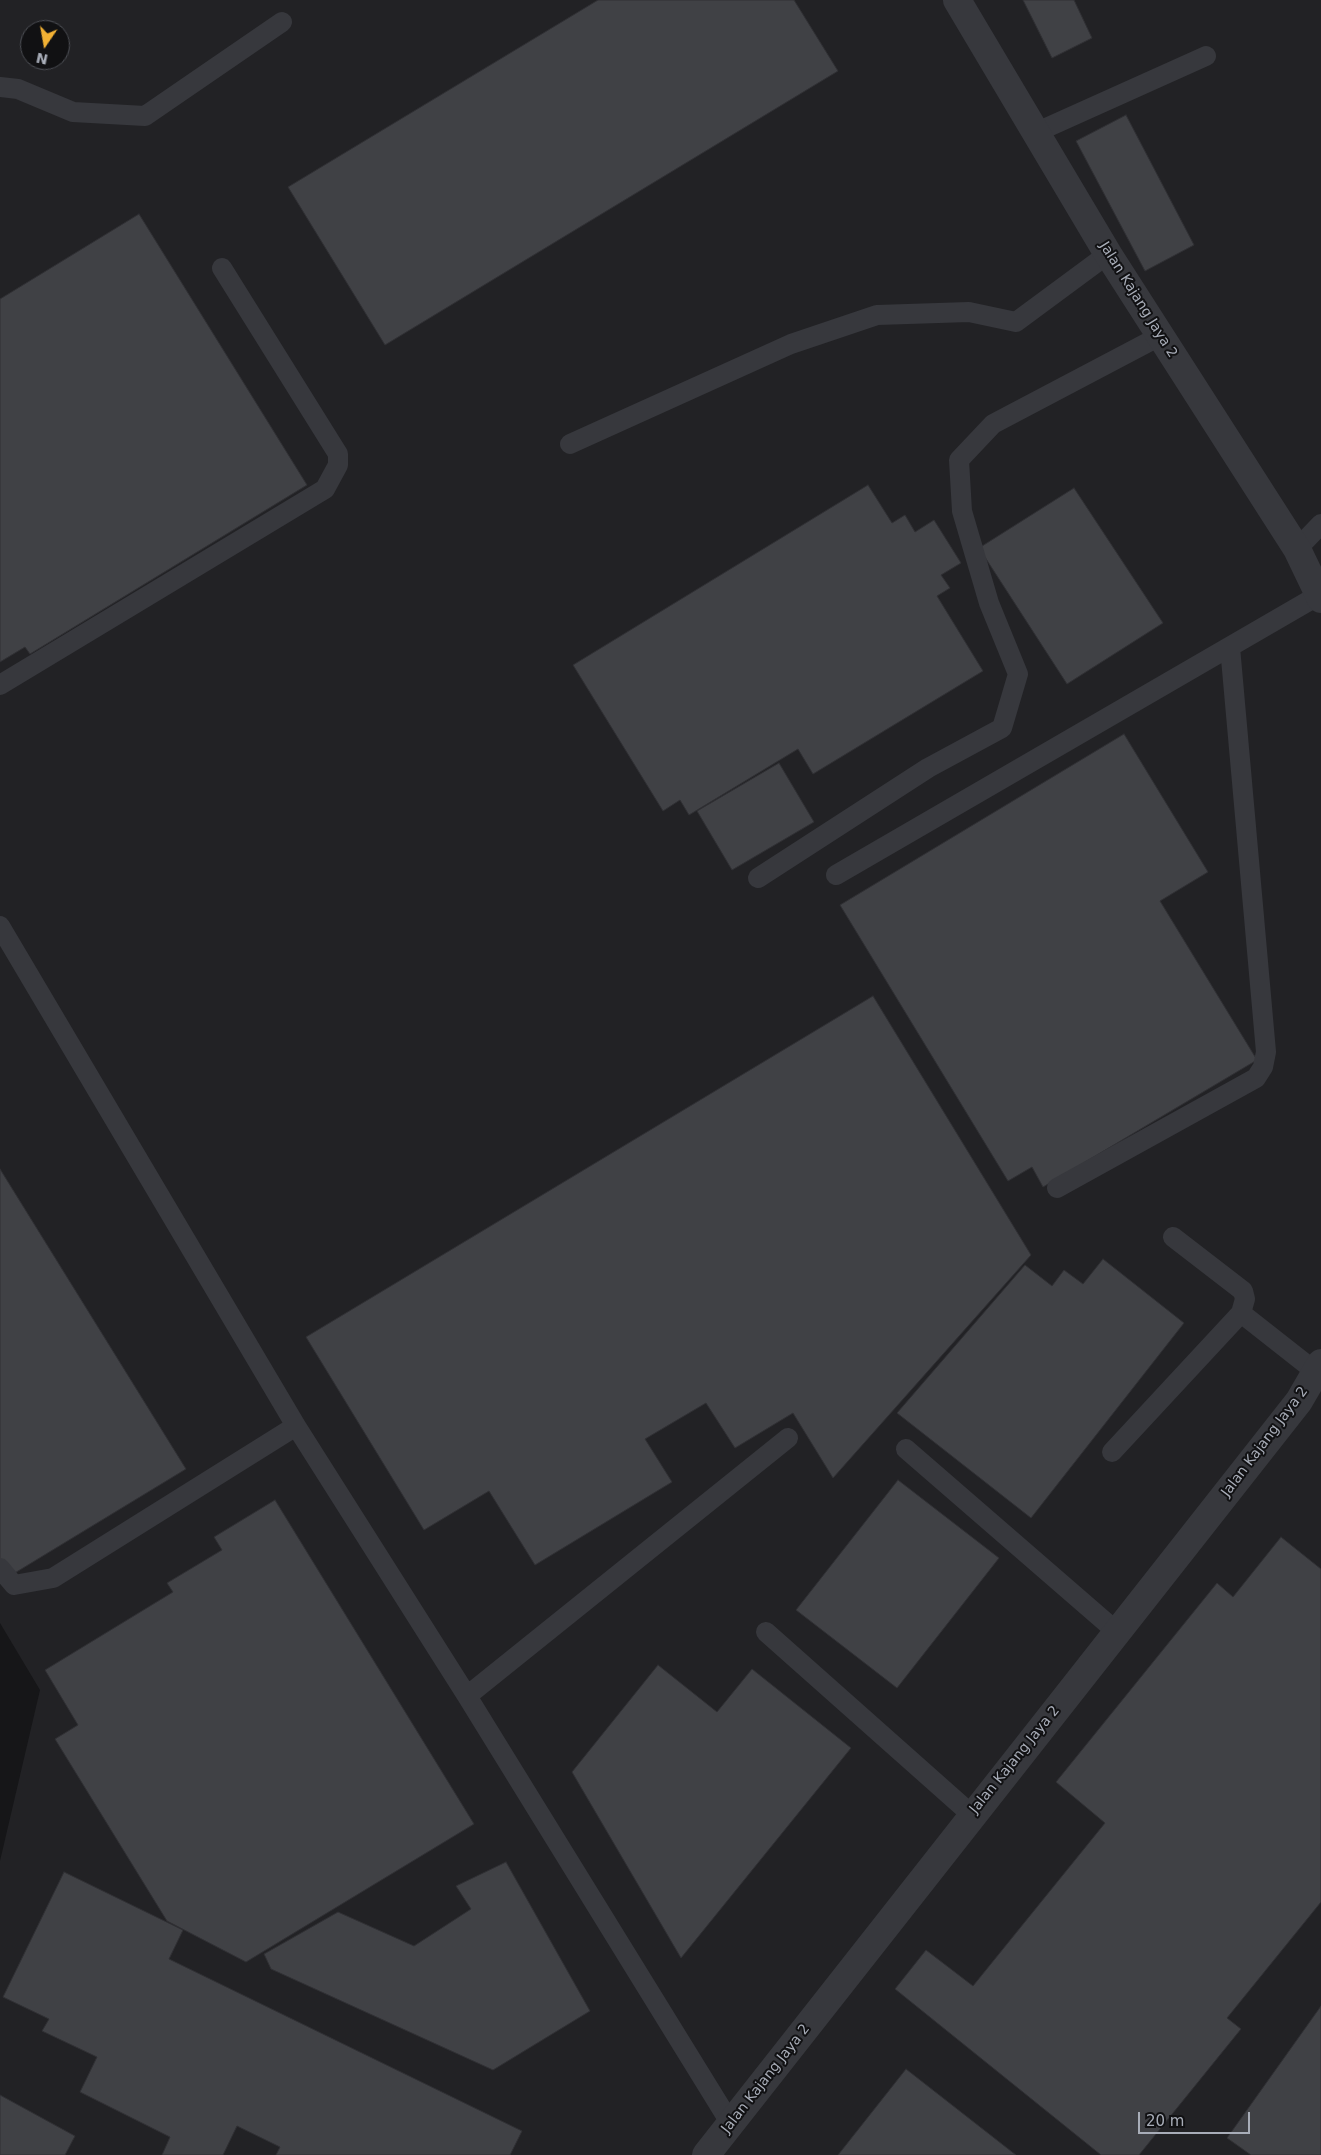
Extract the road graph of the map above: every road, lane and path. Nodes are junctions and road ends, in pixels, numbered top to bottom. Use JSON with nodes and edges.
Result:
{"nodes":[{"id":1,"x":957,"y":0,"type":"edge"},
{"id":2,"x":282,"y":22,"type":"dead end"},
{"id":3,"x":1206,"y":56,"type":"dead end"},
{"id":4,"x":0,"y":87,"type":"edge"},
{"id":5,"x":1037,"y":132,"type":"junction"},
{"id":6,"x":1108,"y":254,"type":"junction"},
{"id":7,"x":222,"y":268,"type":"dead end"},
{"id":8,"x":1160,"y":336,"type":"junction"},
{"id":9,"x":570,"y":444,"type":"dead end"},
{"id":10,"x":1321,"y":524,"type":"edge"},
{"id":11,"x":1297,"y":549,"type":"junction"},
{"id":12,"x":1320,"y":597,"type":"edge"},
{"id":13,"x":1230,"y":646,"type":"junction"},
{"id":14,"x":0,"y":685,"type":"edge"},
{"id":15,"x":836,"y":875,"type":"dead end"},
{"id":16,"x":758,"y":878,"type":"dead end"},
{"id":17,"x":0,"y":926,"type":"edge"},
{"id":18,"x":1057,"y":1188,"type":"dead end"},
{"id":19,"x":1173,"y":1237,"type":"dead end"},
{"id":20,"x":1240,"y":1313,"type":"junction"},
{"id":21,"x":1318,"y":1368,"type":"edge"},
{"id":22,"x":296,"y":1426,"type":"junction"},
{"id":23,"x":788,"y":1438,"type":"dead end"},
{"id":24,"x":906,"y":1449,"type":"dead end"},
{"id":25,"x":1112,"y":1452,"type":"dead end"},
{"id":26,"x":0,"y":1568,"type":"edge"},
{"id":27,"x":766,"y":1632,"type":"dead end"},
{"id":28,"x":1117,"y":1632,"type":"junction"},
{"id":29,"x":467,"y":1696,"type":"junction"},
{"id":30,"x":972,"y":1815,"type":"junction"},
{"id":31,"x":731,"y":2124,"type":"junction"},
{"id":32,"x":706,"y":2155,"type":"edge"}],
"edges":[{"from":1,"to":5,"type":"street","name":"Jalan Kajang Jaya 2"},
{"from":2,"to":4,"type":"lane"},
{"from":3,"to":5,"type":"lane"},
{"from":5,"to":6,"type":"street","name":"Jalan Kajang Jaya 2"},
{"from":6,"to":8,"type":"street","name":"Jalan Kajang Jaya 2"},
{"from":6,"to":9,"type":"lane"},
{"from":7,"to":14,"type":"lane"},
{"from":8,"to":11,"type":"street","name":"Jalan Kajang Jaya 2"},
{"from":8,"to":16,"type":"lane"},
{"from":10,"to":11,"type":"lane"},
{"from":11,"to":12,"type":"street","name":"Jalan Kajang Jaya 2"},
{"from":12,"to":13,"type":"lane"},
{"from":13,"to":15,"type":"lane"},
{"from":13,"to":18,"type":"lane"},
{"from":17,"to":22,"type":"lane"},
{"from":19,"to":20,"type":"lane"},
{"from":20,"to":21,"type":"lane"},
{"from":20,"to":25,"type":"lane"},
{"from":21,"to":28,"type":"street","name":"Jalan Kajang Jaya 2"},
{"from":22,"to":26,"type":"lane"},
{"from":22,"to":29,"type":"lane"},
{"from":23,"to":29,"type":"lane"},
{"from":24,"to":28,"type":"lane"},
{"from":27,"to":30,"type":"lane"},
{"from":28,"to":30,"type":"street","name":"Jalan Kajang Jaya 2"},
{"from":29,"to":31,"type":"lane"},
{"from":30,"to":31,"type":"street","name":"Jalan Kajang Jaya 2"},
{"from":31,"to":32,"type":"street","name":"Jalan Kajang Jaya 2"}]}
